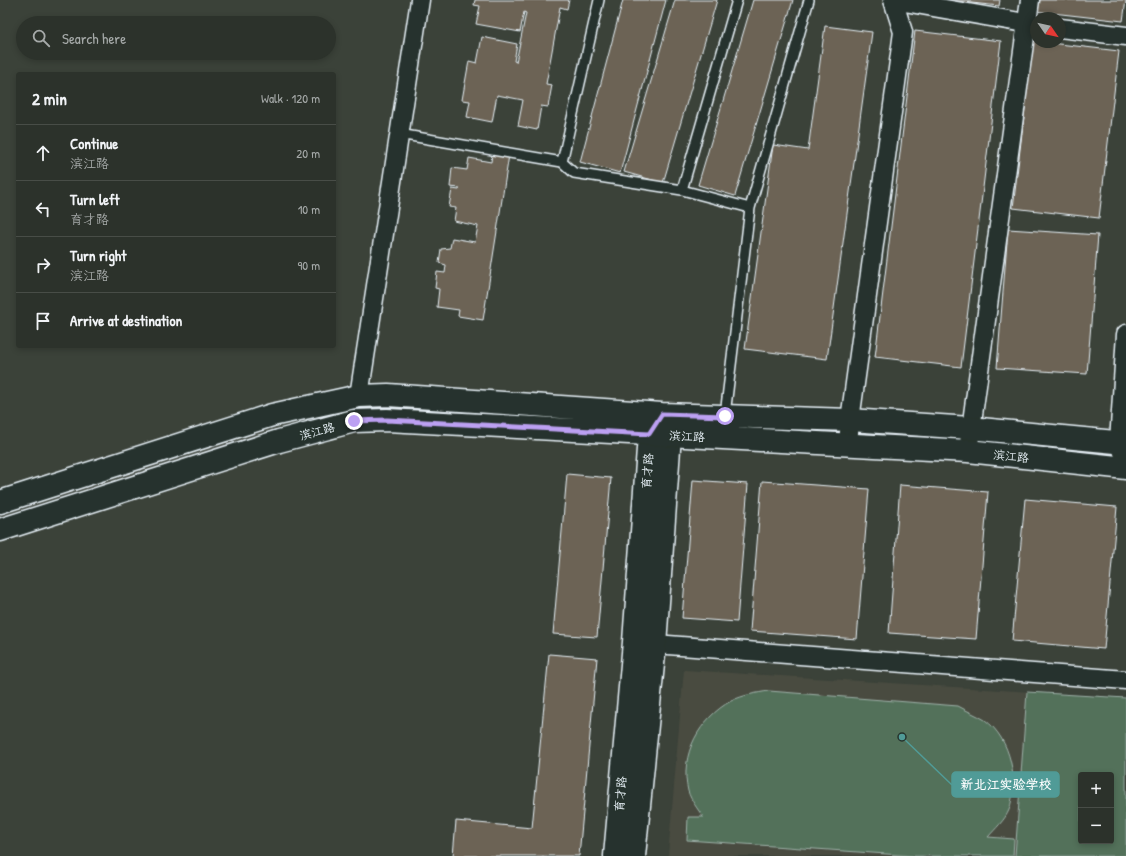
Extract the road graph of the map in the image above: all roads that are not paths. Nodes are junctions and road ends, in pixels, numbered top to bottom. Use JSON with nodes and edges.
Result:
{"nodes":[{"id":1,"x":420,"y":0,"type":"edge"},
{"id":2,"x":599,"y":0,"type":"edge"},
{"id":3,"x":737,"y":0,"type":"edge"},
{"id":4,"x":809,"y":0,"type":"edge"},
{"id":5,"x":893,"y":0,"type":"edge"},
{"id":6,"x":1030,"y":0,"type":"edge"},
{"id":7,"x":1030,"y":12,"type":"edge"},
{"id":8,"x":1030,"y":24,"type":"edge"},
{"id":9,"x":1066,"y":29,"type":"edge"},
{"id":10,"x":1030,"y":31,"type":"edge"},
{"id":11,"x":1126,"y":36,"type":"edge"},
{"id":12,"x":399,"y":134,"type":"junction"},
{"id":13,"x":562,"y":162,"type":"junction"},
{"id":14,"x":682,"y":190,"type":"junction"},
{"id":15,"x":750,"y":208,"type":"junction"},
{"id":16,"x":1126,"y":334,"type":"edge"},
{"id":17,"x":359,"y":396,"type":"junction"},
{"id":18,"x":662,"y":414,"type":"junction"},
{"id":19,"x":725,"y":416,"type":"junction"},
{"id":20,"x":850,"y":420,"type":"junction"},
{"id":21,"x":970,"y":428,"type":"junction"},
{"id":22,"x":660,"y":435,"type":"junction"},
{"id":23,"x":848,"y":445,"type":"junction"},
{"id":24,"x":1124,"y":449,"type":"edge"},
{"id":25,"x":968,"y":451,"type":"junction"},
{"id":26,"x":1126,"y":468,"type":"edge"},
{"id":27,"x":0,"y":502,"type":"edge"},
{"id":28,"x":0,"y":530,"type":"edge"},
{"id":29,"x":644,"y":643,"type":"junction"},
{"id":30,"x":1126,"y":680,"type":"edge"},
{"id":31,"x":615,"y":856,"type":"edge"},
{"id":32,"x":634,"y":856,"type":"edge"}],
"edges":[{"from":1,"to":12,"type":"street"},
{"from":2,"to":13,"type":"lane"},
{"from":3,"to":14,"type":"lane"},
{"from":4,"to":15,"type":"lane"},
{"from":5,"to":8,"type":"street"},
{"from":5,"to":20,"type":"street"},
{"from":6,"to":7,"type":"street"},
{"from":9,"to":11,"type":"street"},
{"from":10,"to":21,"type":"street"},
{"from":12,"to":13,"type":"lane"},
{"from":12,"to":17,"type":"street"},
{"from":13,"to":14,"type":"lane"},
{"from":14,"to":15,"type":"lane"},
{"from":15,"to":19,"type":"lane"},
{"from":16,"to":24,"type":"street"},
{"from":17,"to":18,"type":"main road","name":"滨江路"},
{"from":17,"to":27,"type":"main road","name":"滨江路"},
{"from":18,"to":19,"type":"main road","name":"滨江路"},
{"from":18,"to":22,"type":"main road","name":"育才路"},
{"from":19,"to":20,"type":"main road","name":"滨江路"},
{"from":20,"to":21,"type":"main road","name":"滨江路"},
{"from":20,"to":23,"type":"street"},
{"from":21,"to":24,"type":"main road","name":"滨江路"},
{"from":21,"to":25,"type":"street"},
{"from":22,"to":23,"type":"main road","name":"滨江路"},
{"from":22,"to":28,"type":"main road","name":"滨江路"},
{"from":22,"to":29,"type":"main road","name":"育才路"},
{"from":23,"to":25,"type":"main road","name":"滨江路"},
{"from":25,"to":26,"type":"main road","name":"滨江路"},
{"from":29,"to":30,"type":"street"},
{"from":29,"to":31,"type":"main road","name":"育才路"},
{"from":29,"to":32,"type":"main road","name":"育才路"}]}
